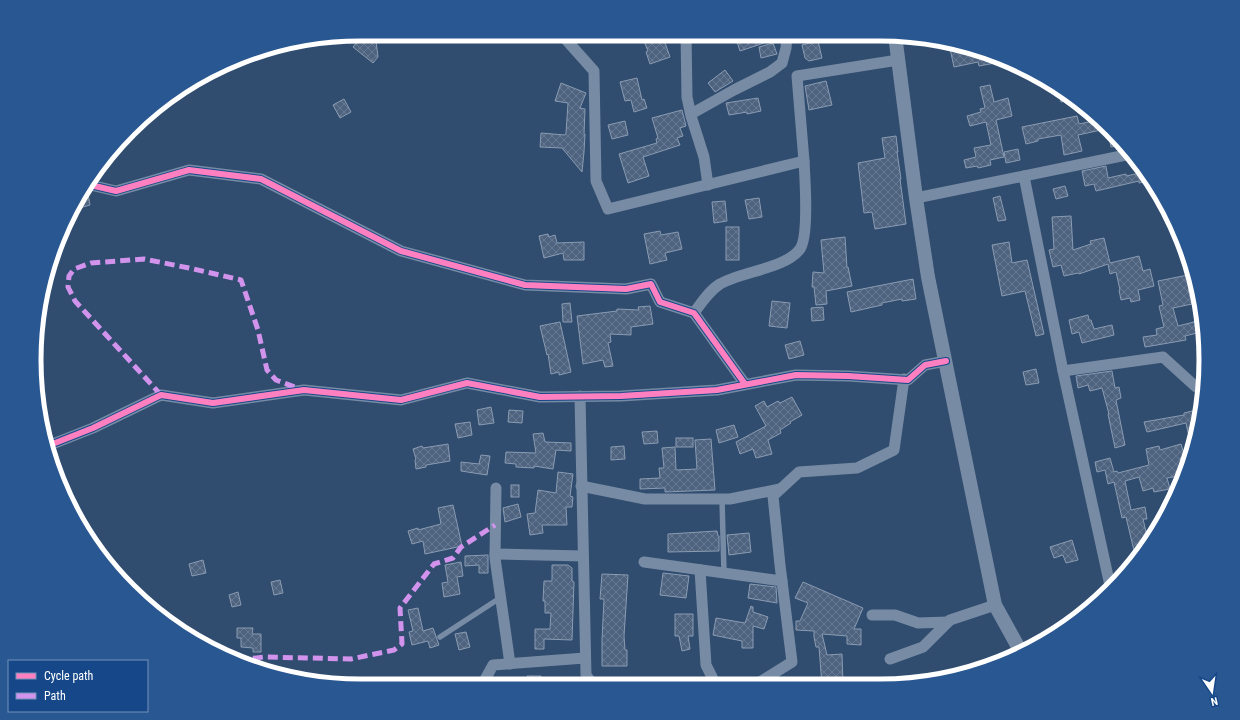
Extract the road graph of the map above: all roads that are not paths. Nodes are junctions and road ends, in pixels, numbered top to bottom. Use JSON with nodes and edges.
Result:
{"nodes":[{"id":1,"x":567,"y":41,"type":"edge"},
{"id":2,"x":686,"y":41,"type":"edge"},
{"id":3,"x":787,"y":41,"type":"edge"},
{"id":4,"x":896,"y":42,"type":"edge"},
{"id":5,"x":898,"y":60,"type":"junction"},
{"id":6,"x":691,"y":114,"type":"junction"},
{"id":7,"x":1124,"y":155,"type":"edge"},
{"id":8,"x":804,"y":161,"type":"junction"},
{"id":9,"x":1024,"y":176,"type":"junction"},
{"id":10,"x":708,"y":184,"type":"junction"},
{"id":11,"x":93,"y":186,"type":"edge"},
{"id":12,"x":916,"y":198,"type":"junction"},
{"id":13,"x":694,"y":313,"type":"junction"},
{"id":14,"x":946,"y":361,"type":"junction"},
{"id":15,"x":1063,"y":371,"type":"junction"},
{"id":16,"x":904,"y":379,"type":"junction"},
{"id":17,"x":746,"y":384,"type":"junction"},
{"id":18,"x":1197,"y":387,"type":"edge"},
{"id":19,"x":580,"y":396,"type":"junction"},
{"id":20,"x":52,"y":444,"type":"edge"},
{"id":21,"x":581,"y":486,"type":"junction"},
{"id":22,"x":496,"y":488,"type":"dead end"},
{"id":23,"x":780,"y":489,"type":"junction"},
{"id":24,"x":722,"y":499,"type":"junction"},
{"id":25,"x":495,"y":554,"type":"junction"},
{"id":26,"x":582,"y":556,"type":"junction"},
{"id":27,"x":644,"y":562,"type":"dead end"},
{"id":28,"x":700,"y":570,"type":"junction"},
{"id":29,"x":724,"y":574,"type":"junction"},
{"id":30,"x":782,"y":581,"type":"junction"},
{"id":31,"x":1109,"y":582,"type":"edge"},
{"id":32,"x":501,"y":597,"type":"junction"},
{"id":33,"x":995,"y":605,"type":"junction"},
{"id":34,"x":872,"y":615,"type":"dead end"},
{"id":35,"x":948,"y":622,"type":"junction"},
{"id":36,"x":440,"y":637,"type":"dead end"},
{"id":37,"x":1018,"y":648,"type":"edge"},
{"id":38,"x":585,"y":658,"type":"junction"},
{"id":39,"x":890,"y":659,"type":"dead end"},
{"id":40,"x":510,"y":664,"type":"junction"},
{"id":41,"x":586,"y":675,"type":"junction"},
{"id":42,"x":485,"y":679,"type":"edge"},
{"id":43,"x":584,"y":679,"type":"edge"},
{"id":44,"x":589,"y":679,"type":"edge"},
{"id":45,"x":713,"y":679,"type":"edge"},
{"id":46,"x":765,"y":679,"type":"edge"}],
"edges":[{"from":1,"to":10,"type":"street"},
{"from":2,"to":6,"type":"street"},
{"from":3,"to":6,"type":"street"},
{"from":4,"to":5,"type":"street"},
{"from":5,"to":8,"type":"street"},
{"from":5,"to":12,"type":"street"},
{"from":6,"to":10,"type":"street"},
{"from":7,"to":9,"type":"street"},
{"from":8,"to":10,"type":"street"},
{"from":8,"to":13,"type":"street"},
{"from":9,"to":12,"type":"street"},
{"from":9,"to":15,"type":"street"},
{"from":11,"to":13,"type":"street"},
{"from":12,"to":14,"type":"street"},
{"from":13,"to":17,"type":"street"},
{"from":14,"to":16,"type":"street"},
{"from":14,"to":33,"type":"street"},
{"from":15,"to":18,"type":"street"},
{"from":15,"to":31,"type":"street"},
{"from":16,"to":17,"type":"street"},
{"from":16,"to":23,"type":"street"},
{"from":17,"to":19,"type":"street"},
{"from":19,"to":20,"type":"street"},
{"from":19,"to":21,"type":"street"},
{"from":21,"to":24,"type":"street"},
{"from":21,"to":26,"type":"street"},
{"from":22,"to":25,"type":"street"},
{"from":23,"to":24,"type":"street"},
{"from":23,"to":30,"type":"street"},
{"from":24,"to":29,"type":"lane"},
{"from":25,"to":26,"type":"street"},
{"from":25,"to":32,"type":"street"},
{"from":26,"to":38,"type":"street"},
{"from":27,"to":28,"type":"street"},
{"from":28,"to":29,"type":"street"},
{"from":28,"to":45,"type":"street"},
{"from":29,"to":30,"type":"street"},
{"from":30,"to":46,"type":"street"},
{"from":32,"to":36,"type":"lane"},
{"from":32,"to":40,"type":"street"},
{"from":33,"to":35,"type":"street"},
{"from":33,"to":37,"type":"street"},
{"from":34,"to":35,"type":"street"},
{"from":35,"to":39,"type":"street"},
{"from":38,"to":40,"type":"street"},
{"from":38,"to":41,"type":"street"},
{"from":40,"to":42,"type":"street"},
{"from":41,"to":43,"type":"lane"},
{"from":41,"to":44,"type":"street"}]}
